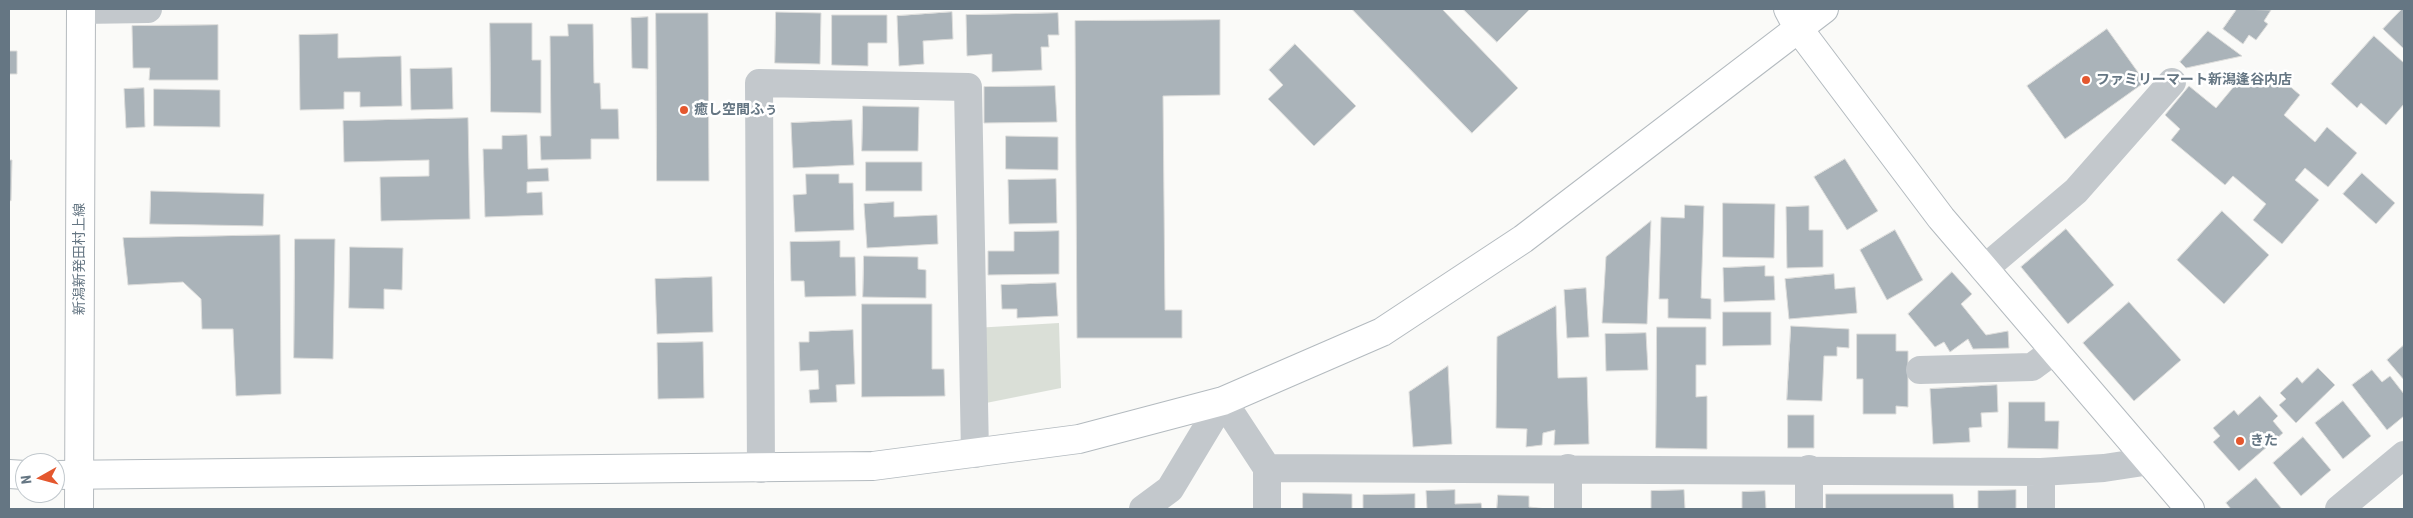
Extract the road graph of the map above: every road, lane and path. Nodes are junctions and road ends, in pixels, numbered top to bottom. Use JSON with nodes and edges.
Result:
{"nodes":[{"id":1,"x":81,"y":9,"type":"edge"},
{"id":2,"x":148,"y":9,"type":"edge"},
{"id":3,"x":1824,"y":9,"type":"edge"},
{"id":4,"x":1793,"y":18,"type":"edge"},
{"id":5,"x":2172,"y":82,"type":"dead end"},
{"id":6,"x":1984,"y":269,"type":"junction"},
{"id":7,"x":2055,"y":350,"type":"junction"},
{"id":8,"x":1920,"y":370,"type":"dead end"},
{"id":9,"x":1223,"y":401,"type":"junction"},
{"id":10,"x":975,"y":454,"type":"junction"},
{"id":11,"x":2404,"y":455,"type":"edge"},
{"id":12,"x":2150,"y":461,"type":"junction"},
{"id":13,"x":1267,"y":468,"type":"junction"},
{"id":14,"x":1568,"y":468,"type":"junction"},
{"id":15,"x":761,"y":469,"type":"junction"},
{"id":16,"x":1809,"y":469,"type":"junction"},
{"id":17,"x":2041,"y":472,"type":"junction"},
{"id":18,"x":67,"y":475,"type":"edge"},
{"id":19,"x":79,"y":509,"type":"edge"},
{"id":20,"x":1144,"y":509,"type":"edge"},
{"id":21,"x":1267,"y":509,"type":"edge"},
{"id":22,"x":1568,"y":509,"type":"edge"},
{"id":23,"x":1809,"y":509,"type":"edge"},
{"id":24,"x":2041,"y":509,"type":"edge"},
{"id":25,"x":2190,"y":509,"type":"edge"},
{"id":26,"x":2339,"y":509,"type":"edge"}],
"edges":[{"from":1,"to":2,"type":"street"},
{"from":1,"to":18,"type":"street","name":"新潟新発田村上線"},
{"from":3,"to":4,"type":"street"},
{"from":4,"to":6,"type":"street"},
{"from":4,"to":9,"type":"street"},
{"from":5,"to":6,"type":"street"},
{"from":6,"to":7,"type":"street"},
{"from":7,"to":8,"type":"street"},
{"from":7,"to":12,"type":"street"},
{"from":9,"to":10,"type":"street"},
{"from":9,"to":13,"type":"street"},
{"from":9,"to":20,"type":"street"},
{"from":10,"to":15,"type":"street"},
{"from":10,"to":15,"type":"street"},
{"from":11,"to":26,"type":"street"},
{"from":12,"to":17,"type":"street"},
{"from":12,"to":25,"type":"street"},
{"from":13,"to":14,"type":"street"},
{"from":13,"to":21,"type":"street"},
{"from":14,"to":16,"type":"street"},
{"from":14,"to":22,"type":"street"},
{"from":15,"to":18,"type":"street"},
{"from":16,"to":17,"type":"street"},
{"from":16,"to":23,"type":"street"},
{"from":17,"to":24,"type":"street"},
{"from":18,"to":19,"type":"street","name":"新潟新発田村上線"}]}
